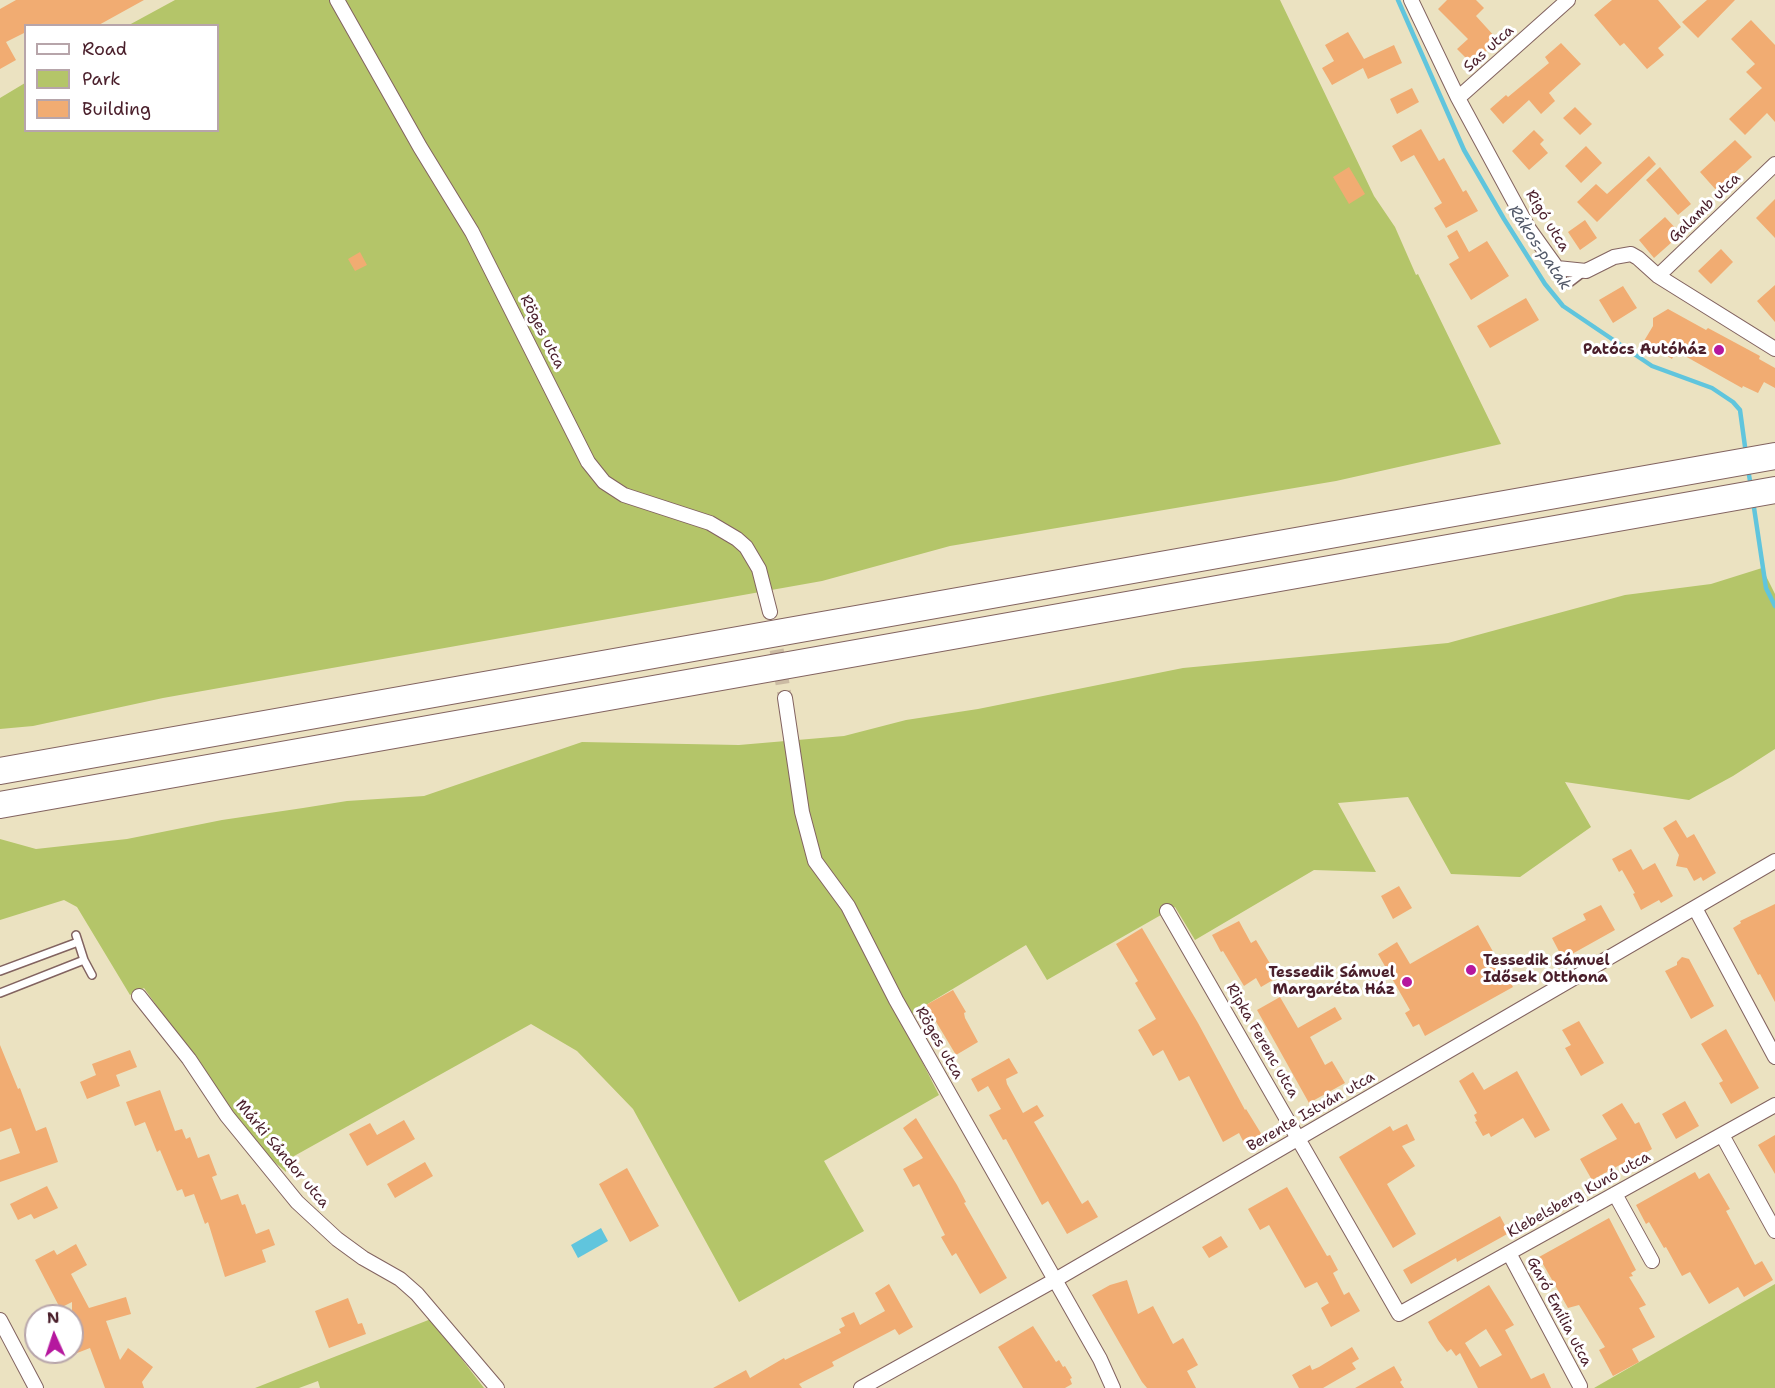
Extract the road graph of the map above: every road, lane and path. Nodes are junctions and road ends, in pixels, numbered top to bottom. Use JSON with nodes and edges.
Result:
{"nodes":[{"id":1,"x":337,"y":0,"type":"edge"},
{"id":2,"x":1411,"y":0,"type":"edge"},
{"id":3,"x":1568,"y":0,"type":"edge"},
{"id":4,"x":1458,"y":98,"type":"junction"},
{"id":5,"x":1775,"y":164,"type":"edge"},
{"id":6,"x":1658,"y":276,"type":"junction"},
{"id":7,"x":1775,"y":350,"type":"edge"},
{"id":8,"x":1756,"y":459,"type":"edge"},
{"id":9,"x":1760,"y":493,"type":"edge"},
{"id":10,"x":770,"y":612,"type":"tunnel mouth"},
{"id":11,"x":785,"y":698,"type":"tunnel mouth"},
{"id":12,"x":0,"y":771,"type":"edge"},
{"id":13,"x":0,"y":805,"type":"edge"},
{"id":14,"x":1775,"y":861,"type":"edge"},
{"id":15,"x":1695,"y":908,"type":"junction"},
{"id":16,"x":1167,"y":911,"type":"dead end"},
{"id":17,"x":84,"y":960,"type":"junction"},
{"id":18,"x":0,"y":971,"type":"edge"},
{"id":19,"x":92,"y":975,"type":"dead end"},
{"id":20,"x":0,"y":993,"type":"edge"},
{"id":21,"x":139,"y":996,"type":"dead end"},
{"id":22,"x":1775,"y":1057,"type":"edge"},
{"id":23,"x":1775,"y":1105,"type":"edge"},
{"id":24,"x":1722,"y":1135,"type":"junction"},
{"id":25,"x":1299,"y":1138,"type":"junction"},
{"id":26,"x":1615,"y":1194,"type":"junction"},
{"id":27,"x":1775,"y":1231,"type":"edge"},
{"id":28,"x":1509,"y":1253,"type":"junction"},
{"id":29,"x":1652,"y":1261,"type":"dead end"},
{"id":30,"x":1055,"y":1280,"type":"junction"},
{"id":31,"x":1399,"y":1314,"type":"joint"},
{"id":32,"x":0,"y":1320,"type":"edge"},
{"id":33,"x":1580,"y":1386,"type":"dead end"},
{"id":34,"x":36,"y":1388,"type":"edge"},
{"id":35,"x":497,"y":1388,"type":"edge"},
{"id":36,"x":861,"y":1388,"type":"edge"},
{"id":37,"x":1113,"y":1388,"type":"edge"}],
"edges":[{"from":1,"to":10,"type":"street","name":"Röges utca"},
{"from":2,"to":4,"type":"street","name":"Rigó utca"},
{"from":3,"to":4,"type":"street","name":"Sas utca"},
{"from":4,"to":6,"type":"street","name":"Rigó utca"},
{"from":5,"to":6,"type":"street","name":"Galamb utca"},
{"from":6,"to":7,"type":"street","name":"Rigó utca"},
{"from":8,"to":12,"type":"highway"},
{"from":9,"to":13,"type":"highway"},
{"from":11,"to":30,"type":"street","name":"Röges utca"},
{"from":14,"to":15,"type":"street","name":"Berente István utca"},
{"from":15,"to":22,"type":"street"},
{"from":15,"to":25,"type":"street","name":"Berente István utca"},
{"from":16,"to":25,"type":"street","name":"Ripka Ferenc utca"},
{"from":17,"to":18,"type":"lane"},
{"from":17,"to":19,"type":"lane"},
{"from":17,"to":20,"type":"lane"},
{"from":21,"to":35,"type":"street","name":"Márki Sándor utca"},
{"from":23,"to":24,"type":"street","name":"Klebelsberg Kunó utca"},
{"from":24,"to":26,"type":"street","name":"Klebelsberg Kunó utca"},
{"from":24,"to":27,"type":"street"},
{"from":25,"to":30,"type":"street","name":"Berente István utca"},
{"from":25,"to":31,"type":"street","name":"Ripka Ferenc utca"},
{"from":26,"to":28,"type":"street","name":"Klebelsberg Kunó utca"},
{"from":26,"to":29,"type":"street"},
{"from":28,"to":31,"type":"street","name":"Klebelsberg Kunó utca"},
{"from":28,"to":33,"type":"street","name":"Garó Emília utca"},
{"from":30,"to":36,"type":"street","name":"Berente István utca"},
{"from":30,"to":37,"type":"street","name":"Röges utca"},
{"from":32,"to":34,"type":"street"}]}
